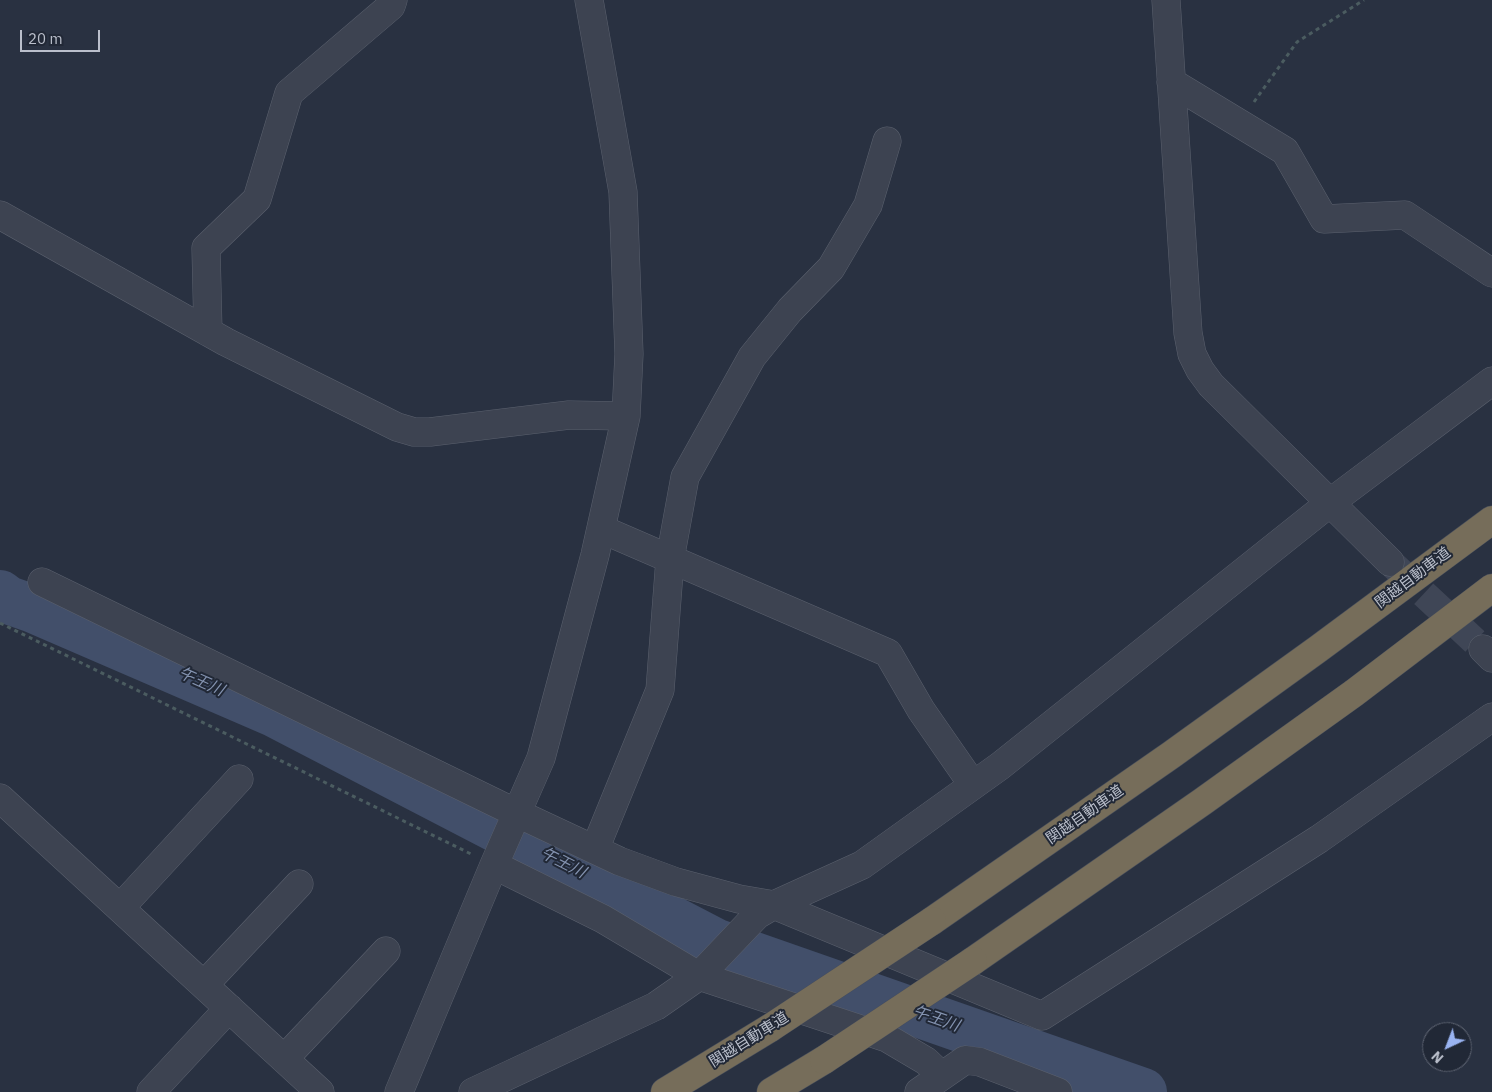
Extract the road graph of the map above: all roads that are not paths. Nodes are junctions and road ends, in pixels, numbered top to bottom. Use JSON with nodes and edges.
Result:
{"nodes":[{"id":1,"x":393,"y":0,"type":"edge"},
{"id":2,"x":589,"y":0,"type":"edge"},
{"id":3,"x":1166,"y":0,"type":"edge"},
{"id":4,"x":1172,"y":82,"type":"junction"},
{"id":5,"x":887,"y":141,"type":"dead end"},
{"id":6,"x":0,"y":215,"type":"edge"},
{"id":7,"x":1492,"y":272,"type":"edge"},
{"id":8,"x":208,"y":332,"type":"junction"},
{"id":9,"x":1492,"y":381,"type":"edge"},
{"id":10,"x":626,"y":416,"type":"junction"},
{"id":11,"x":1330,"y":502,"type":"junction"},
{"id":12,"x":1492,"y":520,"type":"edge"},
{"id":13,"x":601,"y":529,"type":"junction"},
{"id":14,"x":670,"y":559,"type":"junction"},
{"id":15,"x":1390,"y":562,"type":"tunnel mouth"},
{"id":16,"x":42,"y":582,"type":"dead end"},
{"id":17,"x":1492,"y":588,"type":"edge"},
{"id":18,"x":1492,"y":717,"type":"edge"},
{"id":19,"x":240,"y":779,"type":"dead end"},
{"id":20,"x":974,"y":785,"type":"junction"},
{"id":21,"x":0,"y":798,"type":"edge"},
{"id":22,"x":516,"y":816,"type":"junction"},
{"id":23,"x":595,"y":849,"type":"junction"},
{"id":24,"x":496,"y":860,"type":"junction"},
{"id":25,"x":299,"y":884,"type":"dead end"},
{"id":26,"x":120,"y":908,"type":"junction"},
{"id":27,"x":766,"y":910,"type":"junction"},
{"id":28,"x":386,"y":951,"type":"dead end"},
{"id":29,"x":703,"y":972,"type":"junction"},
{"id":30,"x":204,"y":985,"type":"junction"},
{"id":31,"x":229,"y":1008,"type":"junction"},
{"id":32,"x":284,"y":1059,"type":"junction"},
{"id":33,"x":941,"y":1075,"type":"junction"},
{"id":34,"x":151,"y":1092,"type":"edge"},
{"id":35,"x":320,"y":1092,"type":"edge"},
{"id":36,"x":400,"y":1092,"type":"edge"},
{"id":37,"x":473,"y":1092,"type":"edge"},
{"id":38,"x":665,"y":1092,"type":"edge"},
{"id":39,"x":771,"y":1092,"type":"edge"},
{"id":40,"x":918,"y":1092,"type":"edge"},
{"id":41,"x":1058,"y":1092,"type":"edge"}],
"edges":[{"from":1,"to":8,"type":"street"},
{"from":2,"to":10,"type":"street"},
{"from":3,"to":4,"type":"street"},
{"from":4,"to":7,"type":"street"},
{"from":4,"to":11,"type":"street"},
{"from":5,"to":14,"type":"street"},
{"from":6,"to":8,"type":"street"},
{"from":8,"to":10,"type":"street"},
{"from":9,"to":11,"type":"street"},
{"from":10,"to":13,"type":"street"},
{"from":11,"to":15,"type":"street"},
{"from":11,"to":20,"type":"street"},
{"from":12,"to":38,"type":"highway","name":"関越自動車道","bridge":true},
{"from":13,"to":14,"type":"street"},
{"from":13,"to":22,"type":"street"},
{"from":14,"to":20,"type":"street"},
{"from":14,"to":23,"type":"street"},
{"from":16,"to":22,"type":"street"},
{"from":17,"to":39,"type":"highway","bridge":true},
{"from":18,"to":27,"type":"street"},
{"from":19,"to":26,"type":"street"},
{"from":20,"to":27,"type":"street"},
{"from":21,"to":26,"type":"street"},
{"from":22,"to":23,"type":"street"},
{"from":22,"to":24,"type":"street"},
{"from":23,"to":27,"type":"street"},
{"from":24,"to":29,"type":"street"},
{"from":24,"to":36,"type":"street"},
{"from":25,"to":30,"type":"street"},
{"from":26,"to":30,"type":"street"},
{"from":27,"to":29,"type":"street"},
{"from":28,"to":32,"type":"street"},
{"from":29,"to":33,"type":"street"},
{"from":29,"to":37,"type":"street"},
{"from":30,"to":31,"type":"street"},
{"from":31,"to":32,"type":"street"},
{"from":31,"to":34,"type":"street"},
{"from":32,"to":35,"type":"street"},
{"from":33,"to":40,"type":"street"},
{"from":33,"to":41,"type":"street"}]}
